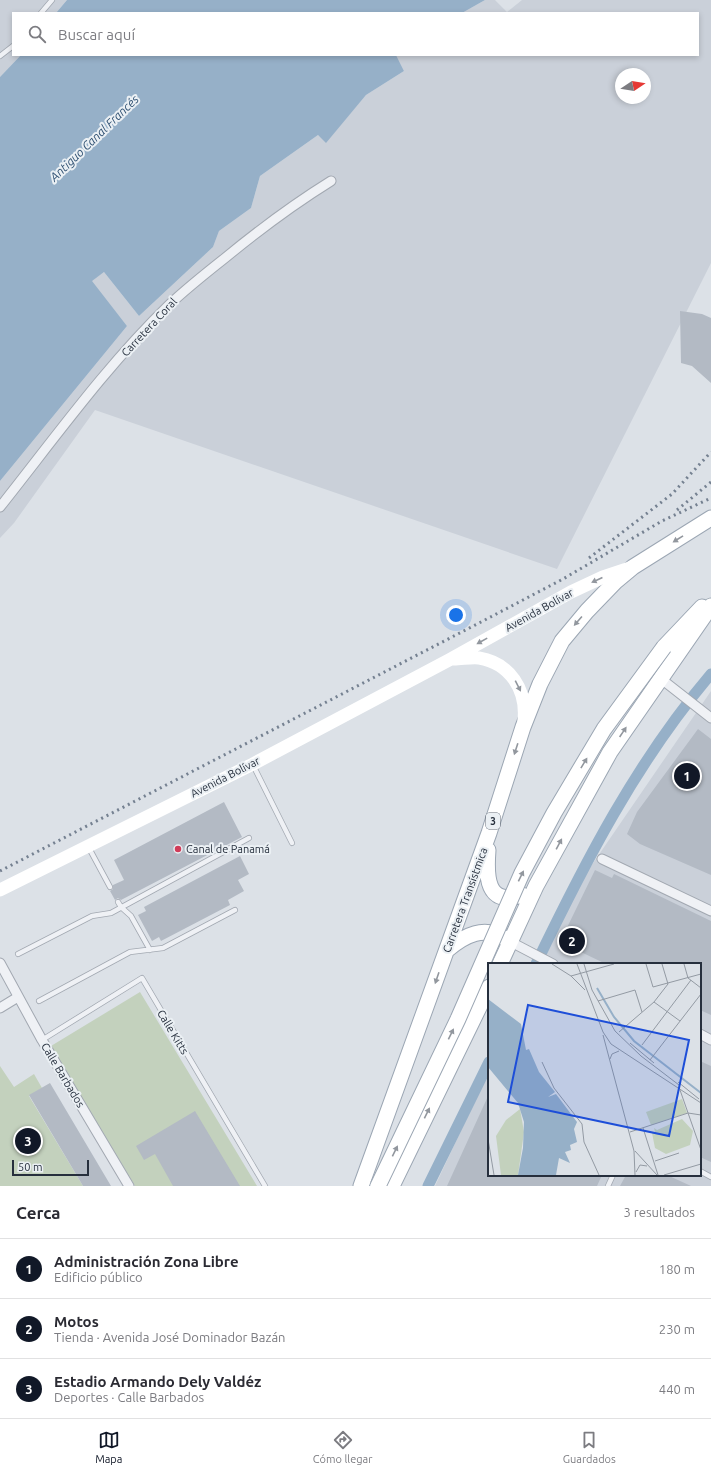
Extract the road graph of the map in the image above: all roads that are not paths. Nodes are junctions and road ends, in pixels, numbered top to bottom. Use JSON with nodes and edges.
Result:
{"nodes":[{"id":1,"x":52,"y":0,"type":"edge"},
{"id":2,"x":42,"y":12,"type":"edge"},
{"id":3,"x":12,"y":47,"type":"edge"},
{"id":4,"x":0,"y":56,"type":"edge"},
{"id":5,"x":331,"y":181,"type":"dead end"},
{"id":6,"x":0,"y":507,"type":"edge"},
{"id":7,"x":711,"y":518,"type":"edge"},
{"id":8,"x":634,"y":567,"type":"junction"},
{"id":9,"x":711,"y":599,"type":"edge"},
{"id":10,"x":711,"y":606,"type":"edge"},
{"id":11,"x":448,"y":660,"type":"junction"},
{"id":12,"x":660,"y":678,"type":"junction"},
{"id":13,"x":711,"y":718,"type":"edge"},
{"id":14,"x":523,"y":728,"type":"junction"},
{"id":15,"x":252,"y":764,"type":"junction"},
{"id":16,"x":489,"y":833,"type":"junction"},
{"id":17,"x":250,"y":838,"type":"dead end"},
{"id":18,"x":292,"y":843,"type":"dead end"},
{"id":19,"x":88,"y":846,"type":"junction"},
{"id":20,"x":602,"y":859,"type":"dead end"},
{"id":21,"x":536,"y":886,"type":"junction"},
{"id":22,"x":110,"y":887,"type":"dead end"},
{"id":23,"x":0,"y":890,"type":"edge"},
{"id":24,"x":118,"y":902,"type":"dead end"},
{"id":25,"x":121,"y":908,"type":"junction"},
{"id":26,"x":235,"y":910,"type":"dead end"},
{"id":27,"x":711,"y":910,"type":"edge"},
{"id":28,"x":511,"y":942,"type":"junction"},
{"id":29,"x":150,"y":950,"type":"junction"},
{"id":30,"x":447,"y":950,"type":"junction"},
{"id":31,"x":18,"y":954,"type":"dead end"},
{"id":32,"x":0,"y":963,"type":"edge"},
{"id":33,"x":500,"y":963,"type":"edge"},
{"id":34,"x":550,"y":963,"type":"edge"},
{"id":35,"x":488,"y":989,"type":"edge"},
{"id":36,"x":18,"y":997,"type":"junction"},
{"id":37,"x":39,"y":1001,"type":"dead end"},
{"id":38,"x":0,"y":1008,"type":"edge"},
{"id":39,"x":701,"y":1035,"type":"edge"},
{"id":40,"x":42,"y":1040,"type":"junction"},
{"id":41,"x":711,"y":1040,"type":"edge"},
{"id":42,"x":701,"y":1172,"type":"edge"},
{"id":43,"x":613,"y":1176,"type":"edge"},
{"id":44,"x":711,"y":1177,"type":"edge"},
{"id":45,"x":360,"y":1185,"type":"edge"},
{"id":46,"x":129,"y":1186,"type":"edge"},
{"id":47,"x":265,"y":1186,"type":"edge"},
{"id":48,"x":378,"y":1186,"type":"edge"},
{"id":49,"x":392,"y":1186,"type":"edge"},
{"id":50,"x":608,"y":1186,"type":"edge"}],
"edges":[{"from":1,"to":2,"type":"lane"},
{"from":3,"to":4,"type":"lane"},
{"from":5,"to":6,"type":"street","name":"Carretera Coral"},
{"from":7,"to":8,"type":"main road","name":"Carretera Transístmica","number":"3","one_way":true},
{"from":8,"to":11,"type":"main road","name":"Avenida Bolívar","one_way":true},
{"from":8,"to":14,"type":"main road","name":"Carretera Transístmica","number":"3","one_way":true},
{"from":48,"to":9,"type":"main road","one_way":true,"bridge":true},
{"from":10,"to":12,"type":"main road"},
{"from":11,"to":14,"type":"main road","name":"Avenida Bolívar","one_way":true},
{"from":11,"to":15,"type":"main road","name":"Avenida Bolívar"},
{"from":12,"to":13,"type":"street"},
{"from":21,"to":12,"type":"main road","one_way":true},
{"from":14,"to":16,"type":"main road","name":"Carretera Transístmica","number":"3","one_way":true},
{"from":15,"to":18,"type":"lane"},
{"from":15,"to":19,"type":"main road","name":"Avenida Bolívar"},
{"from":16,"to":21,"type":"main road"},
{"from":16,"to":30,"type":"main road","name":"Carretera Transístmica","number":"3"},
{"from":17,"to":25,"type":"lane"},
{"from":19,"to":22,"type":"lane"},
{"from":19,"to":23,"type":"main road","name":"Avenida Bolívar"},
{"from":20,"to":27,"type":"street"},
{"from":21,"to":28,"type":"main road"},
{"from":24,"to":25,"type":"lane"},
{"from":25,"to":29,"type":"lane"},
{"from":25,"to":31,"type":"lane"},
{"from":26,"to":29,"type":"lane"},
{"from":28,"to":30,"type":"main road"},
{"from":28,"to":33,"type":"main road"},
{"from":28,"to":34,"type":"street"},
{"from":29,"to":37,"type":"lane"},
{"from":30,"to":45,"type":"main road","name":"Carretera Transístmica","number":"3","one_way":true},
{"from":32,"to":36,"type":"street","name":"Calle Barbados"},
{"from":49,"to":35,"type":"main road","one_way":true},
{"from":36,"to":38,"type":"street"},
{"from":36,"to":40,"type":"street","name":"Calle Barbados"},
{"from":39,"to":41,"type":"street"},
{"from":40,"to":46,"type":"street","name":"Calle Barbados"},
{"from":40,"to":47,"type":"lane","name":"Calle Kitts"},
{"from":42,"to":44,"type":"lane"},
{"from":43,"to":50,"type":"lane"}]}
